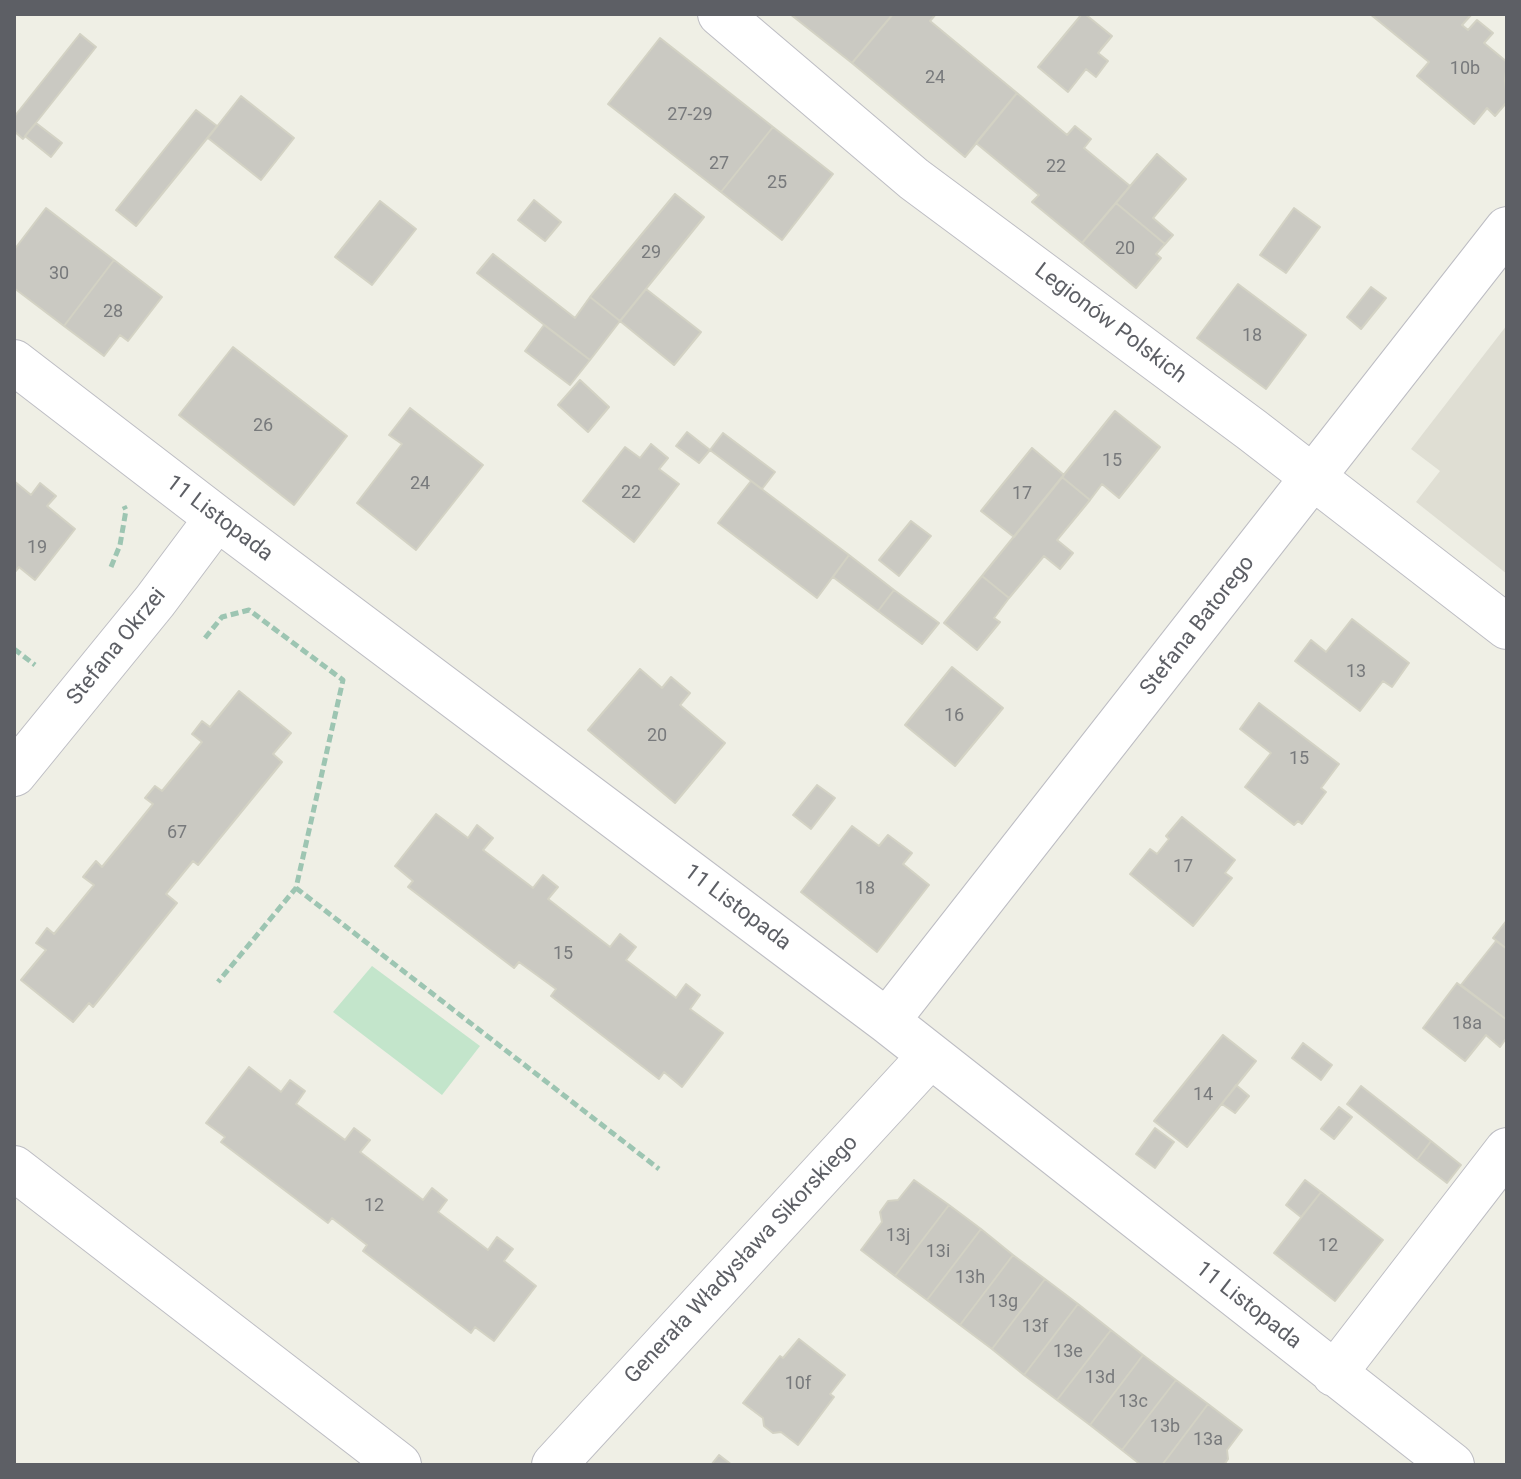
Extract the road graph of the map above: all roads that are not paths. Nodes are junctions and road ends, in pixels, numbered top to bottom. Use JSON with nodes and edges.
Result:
{"nodes":[{"id":1,"x":720,"y":14,"type":"edge"},
{"id":2,"x":1507,"y":229,"type":"edge"},
{"id":3,"x":14,"y":362,"type":"edge"},
{"id":4,"x":1314,"y":478,"type":"junction"},
{"id":5,"x":217,"y":518,"type":"junction"},
{"id":6,"x":1507,"y":627,"type":"edge"},
{"id":7,"x":14,"y":774,"type":"edge"},
{"id":8,"x":887,"y":1021,"type":"junction"},
{"id":9,"x":930,"y":1056,"type":"junction"},
{"id":10,"x":1507,"y":1150,"type":"edge"},
{"id":11,"x":14,"y":1168,"type":"edge"},
{"id":12,"x":1334,"y":1374,"type":"junction"},
{"id":13,"x":399,"y":1465,"type":"edge"},
{"id":14,"x":554,"y":1465,"type":"edge"},
{"id":15,"x":1452,"y":1465,"type":"edge"}],
"edges":[{"from":1,"to":4,"type":"street","name":"Legionów Polskich"},
{"from":2,"to":4,"type":"street","name":"Stefana Batorego"},
{"from":3,"to":5,"type":"street","name":"11 Listopada"},
{"from":4,"to":6,"type":"street","name":"Legionów Polskich"},
{"from":4,"to":8,"type":"street","name":"Stefana Batorego"},
{"from":5,"to":7,"type":"street","name":"Stefana Okrzei"},
{"from":5,"to":8,"type":"street","name":"11 Listopada"},
{"from":8,"to":9,"type":"street","name":"11 Listopada"},
{"from":9,"to":12,"type":"street","name":"11 Listopada"},
{"from":9,"to":14,"type":"street","name":"Generała Władysława Sikorskiego"},
{"from":10,"to":12,"type":"street"},
{"from":11,"to":13,"type":"street"},
{"from":12,"to":15,"type":"street","name":"11 Listopada"}]}
